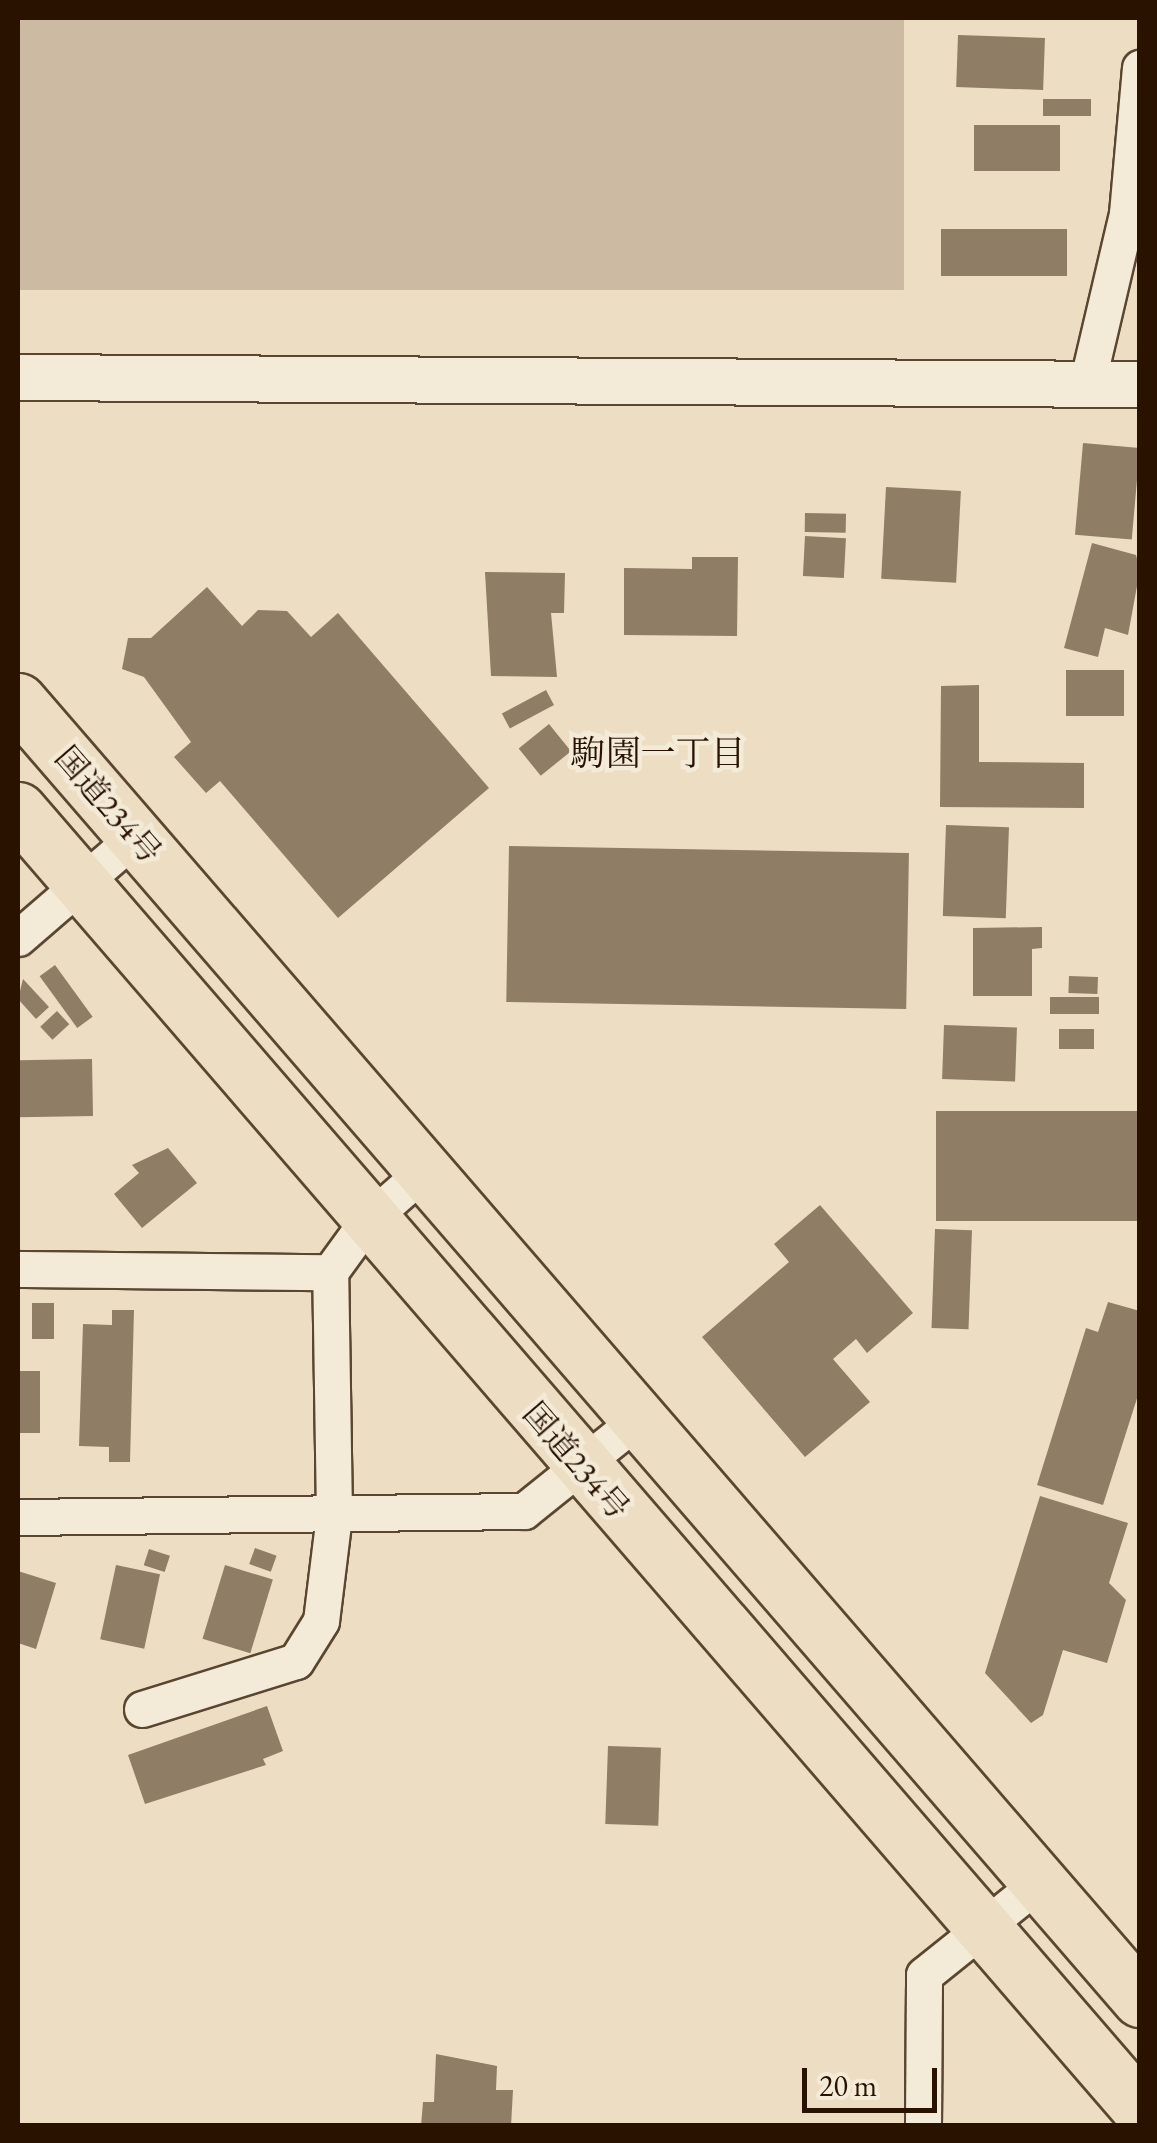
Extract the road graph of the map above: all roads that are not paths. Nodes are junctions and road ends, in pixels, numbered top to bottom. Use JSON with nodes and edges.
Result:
{"nodes":[{"id":1,"x":1140,"y":68,"type":"edge"},
{"id":2,"x":18,"y":377,"type":"edge"},
{"id":3,"x":1087,"y":384,"type":"junction"},
{"id":4,"x":1140,"y":384,"type":"edge"},
{"id":5,"x":18,"y":701,"type":"edge"},
{"id":6,"x":18,"y":810,"type":"edge"},
{"id":7,"x":136,"y":838,"type":"junction"},
{"id":8,"x":82,"y":884,"type":"junction"},
{"id":9,"x":18,"y":938,"type":"edge"},
{"id":10,"x":424,"y":1172,"type":"junction"},
{"id":11,"x":367,"y":1221,"type":"junction"},
{"id":12,"x":18,"y":1269,"type":"edge"},
{"id":13,"x":330,"y":1272,"type":"junction"},
{"id":14,"x":637,"y":1420,"type":"junction"},
{"id":15,"x":581,"y":1466,"type":"junction"},
{"id":16,"x":334,"y":1515,"type":"junction"},
{"id":17,"x":18,"y":1517,"type":"edge"},
{"id":18,"x":142,"y":1709,"type":"dead end"},
{"id":19,"x":1037,"y":1884,"type":"junction"},
{"id":20,"x":982,"y":1929,"type":"junction"},
{"id":21,"x":1132,"y":1991,"type":"edge"},
{"id":22,"x":1131,"y":2100,"type":"edge"},
{"id":23,"x":924,"y":2126,"type":"edge"}],
"edges":[{"from":1,"to":3,"type":"street"},
{"from":2,"to":3,"type":"street"},
{"from":3,"to":4,"type":"street"},
{"from":5,"to":7,"type":"highway","name":"国道234号"},
{"from":6,"to":8,"type":"highway","name":"国道234号"},
{"from":7,"to":8,"type":"street"},
{"from":7,"to":10,"type":"highway","name":"国道234号"},
{"from":8,"to":9,"type":"street"},
{"from":8,"to":11,"type":"highway","name":"国道234号"},
{"from":10,"to":11,"type":"street"},
{"from":10,"to":14,"type":"highway","name":"国道234号"},
{"from":11,"to":13,"type":"street"},
{"from":11,"to":15,"type":"highway","name":"国道234号"},
{"from":12,"to":13,"type":"street"},
{"from":13,"to":16,"type":"street"},
{"from":14,"to":15,"type":"street"},
{"from":14,"to":19,"type":"highway","name":"国道234号"},
{"from":15,"to":16,"type":"street"},
{"from":15,"to":20,"type":"highway","name":"国道234号"},
{"from":16,"to":17,"type":"street"},
{"from":16,"to":18,"type":"street"},
{"from":19,"to":20,"type":"street"},
{"from":19,"to":21,"type":"highway","name":"国道234号"},
{"from":20,"to":22,"type":"highway","name":"国道234号"},
{"from":20,"to":23,"type":"street"}]}
